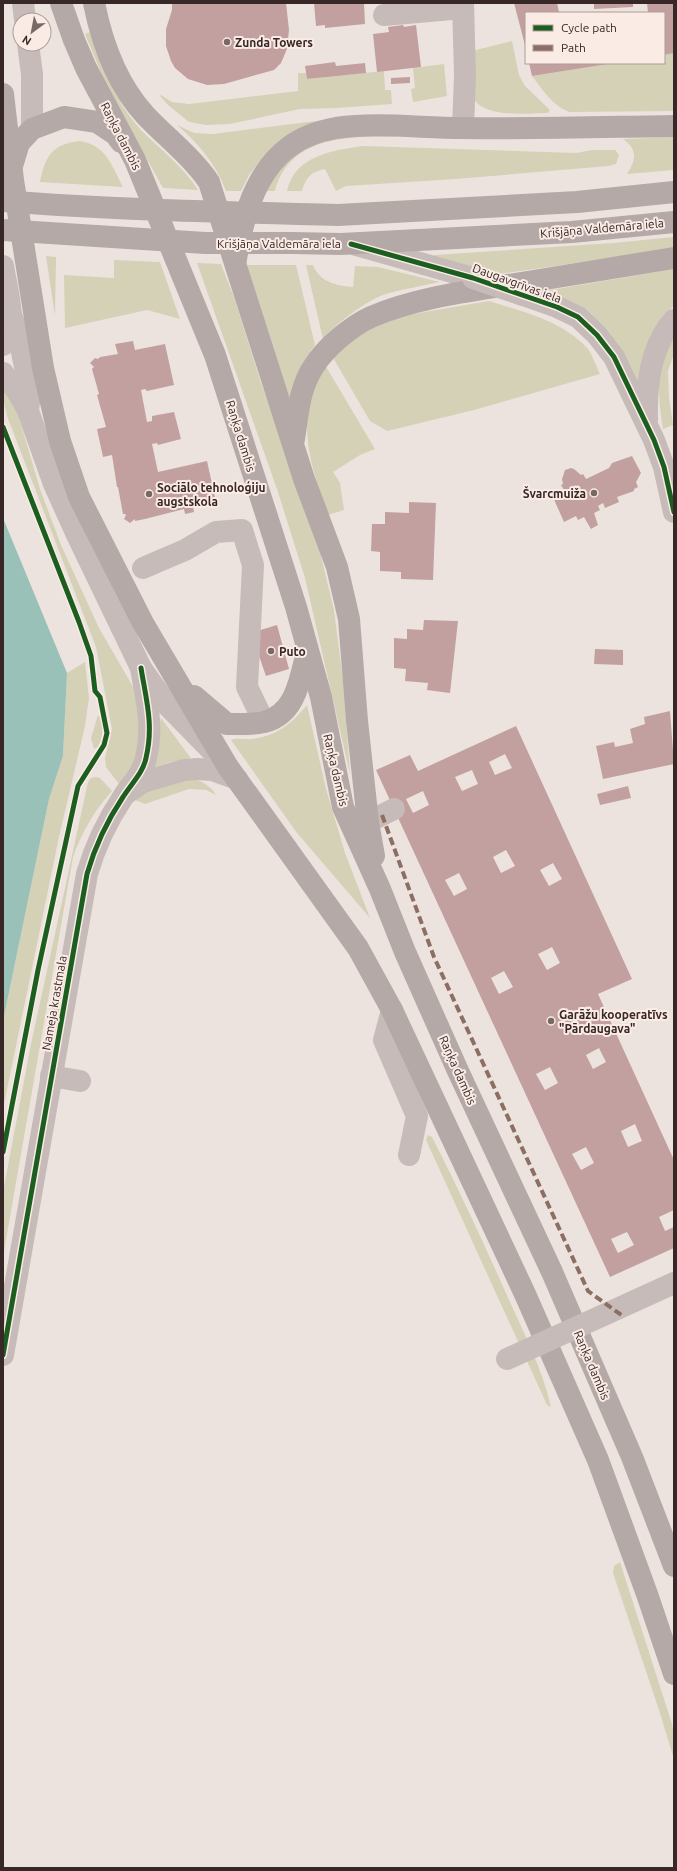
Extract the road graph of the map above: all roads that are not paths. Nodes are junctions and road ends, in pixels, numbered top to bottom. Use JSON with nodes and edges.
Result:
{"nodes":[{"id":1,"x":62,"y":3,"type":"edge"},
{"id":2,"x":94,"y":3,"type":"edge"},
{"id":3,"x":463,"y":6,"type":"edge"},
{"id":4,"x":384,"y":15,"type":"dead end"},
{"id":5,"x":29,"y":52,"type":"edge"},
{"id":6,"x":3,"y":94,"type":"edge"},
{"id":7,"x":674,"y":126,"type":"edge"},
{"id":8,"x":463,"y":128,"type":"junction"},
{"id":9,"x":32,"y":129,"type":"junction"},
{"id":10,"x":135,"y":160,"type":"junction"},
{"id":11,"x":11,"y":169,"type":"junction"},
{"id":12,"x":674,"y":192,"type":"edge"},
{"id":13,"x":3,"y":201,"type":"edge"},
{"id":14,"x":674,"y":222,"type":"edge"},
{"id":15,"x":3,"y":230,"type":"edge"},
{"id":16,"x":346,"y":244,"type":"junction"},
{"id":17,"x":674,"y":258,"type":"edge"},
{"id":18,"x":235,"y":261,"type":"junction"},
{"id":19,"x":3,"y":266,"type":"edge"},
{"id":20,"x":11,"y":314,"type":"junction"},
{"id":21,"x":674,"y":320,"type":"edge"},
{"id":22,"x":3,"y":345,"type":"edge"},
{"id":23,"x":3,"y":373,"type":"edge"},
{"id":24,"x":28,"y":411,"type":"junction"},
{"id":25,"x":647,"y":425,"type":"junction"},
{"id":26,"x":294,"y":446,"type":"junction"},
{"id":27,"x":674,"y":512,"type":"edge"},
{"id":28,"x":143,"y":568,"type":"dead end"},
{"id":29,"x":308,"y":650,"type":"junction"},
{"id":30,"x":141,"y":668,"type":"junction"},
{"id":31,"x":181,"y":685,"type":"junction"},
{"id":32,"x":264,"y":722,"type":"junction"},
{"id":33,"x":232,"y":773,"type":"junction"},
{"id":34,"x":123,"y":796,"type":"junction"},
{"id":35,"x":394,"y":809,"type":"dead end"},
{"id":36,"x":368,"y":822,"type":"junction"},
{"id":37,"x":380,"y":889,"type":"junction"},
{"id":38,"x":392,"y":1010,"type":"junction"},
{"id":39,"x":51,"y":1076,"type":"junction"},
{"id":40,"x":80,"y":1081,"type":"dead end"},
{"id":41,"x":409,"y":1155,"type":"dead end"},
{"id":42,"x":674,"y":1284,"type":"edge"},
{"id":43,"x":3,"y":1355,"type":"edge"},
{"id":44,"x":507,"y":1359,"type":"dead end"},
{"id":45,"x":674,"y":1566,"type":"edge"},
{"id":46,"x":674,"y":1674,"type":"edge"}],
"edges":[{"from":1,"to":10,"type":"main road","name":"Raņķa dambis"},
{"from":2,"to":18,"type":"main road"},
{"from":3,"to":4,"type":"street"},
{"from":3,"to":8,"type":"street"},
{"from":5,"to":9,"type":"street"},
{"from":6,"to":11,"type":"main road"},
{"from":7,"to":8,"type":"main road"},
{"from":8,"to":18,"type":"main road"},
{"from":9,"to":10,"type":"main road"},
{"from":9,"to":11,"type":"main road"},
{"from":10,"to":29,"type":"main road","name":"Raņķa dambis"},
{"from":11,"to":31,"type":"main road"},
{"from":12,"to":13,"type":"main road","bridge":true},
{"from":14,"to":16,"type":"main road","name":"Krišjāņa Valdemāra iela"},
{"from":15,"to":16,"type":"main road","name":"Krišjāņa Valdemāra iela","bridge":true},
{"from":16,"to":25,"type":"street","name":"Daugavgrīvas iela","bridge":true},
{"from":17,"to":26,"type":"main road"},
{"from":18,"to":26,"type":"main road"},
{"from":19,"to":20,"type":"street"},
{"from":20,"to":22,"type":"street"},
{"from":20,"to":24,"type":"street"},
{"from":21,"to":25,"type":"street","name":"Daugavgrīvas iela"},
{"from":23,"to":24,"type":"street"},
{"from":24,"to":30,"type":"street"},
{"from":25,"to":27,"type":"street","name":"Daugavgrīvas iela"},
{"from":26,"to":36,"type":"main road"},
{"from":28,"to":32,"type":"street"},
{"from":29,"to":32,"type":"main road"},
{"from":29,"to":37,"type":"main road","name":"Raņķa dambis"},
{"from":30,"to":33,"type":"street"},
{"from":30,"to":34,"type":"street","name":"Nameja krastmala"},
{"from":31,"to":32,"type":"main road"},
{"from":31,"to":33,"type":"main road"},
{"from":33,"to":34,"type":"street","name":"Nameja krastmala"},
{"from":33,"to":38,"type":"main road"},
{"from":34,"to":39,"type":"street","name":"Nameja krastmala"},
{"from":35,"to":36,"type":"street"},
{"from":36,"to":37,"type":"main road"},
{"from":37,"to":45,"type":"main road","name":"Raņķa dambis"},
{"from":38,"to":41,"type":"street"},
{"from":38,"to":46,"type":"main road"},
{"from":39,"to":40,"type":"street"},
{"from":39,"to":43,"type":"street","name":"Nameja krastmala"},
{"from":42,"to":44,"type":"street","bridge":true}]}
